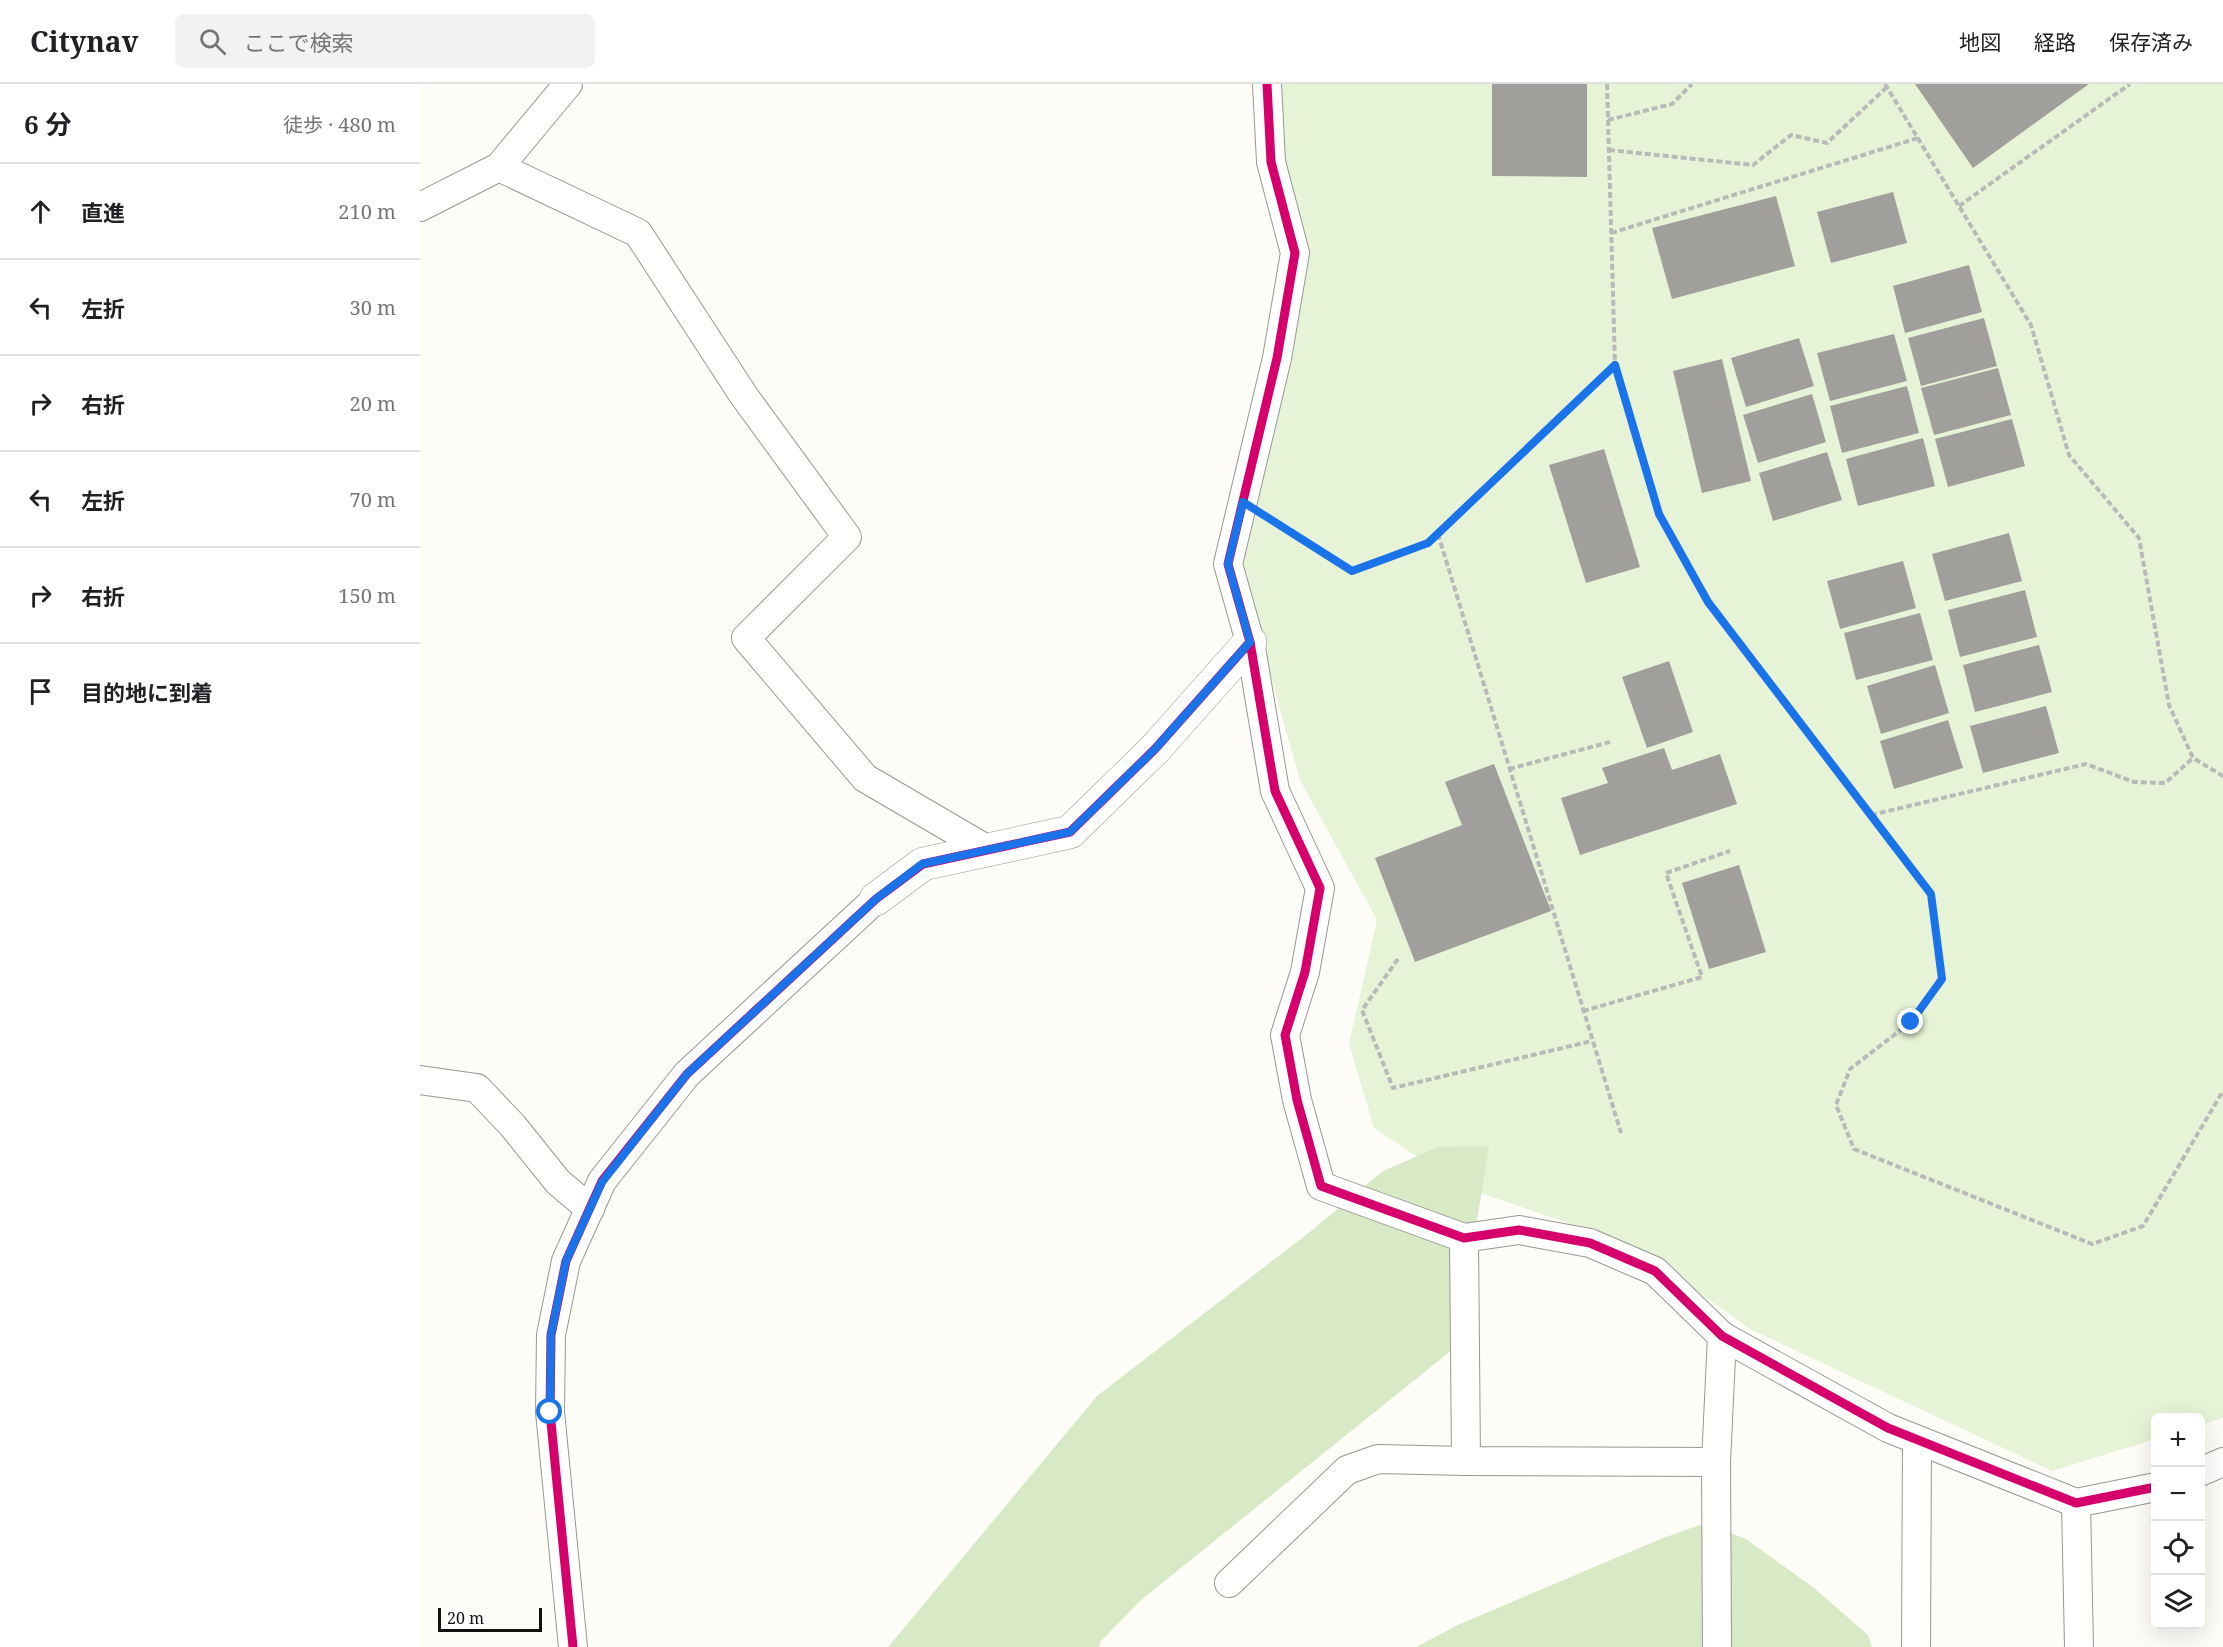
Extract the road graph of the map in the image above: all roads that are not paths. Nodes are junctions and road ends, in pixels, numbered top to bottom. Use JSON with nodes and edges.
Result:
{"nodes":[{"id":1,"x":568,"y":84,"type":"edge"},
{"id":2,"x":1267,"y":84,"type":"edge"},
{"id":3,"x":499,"y":166,"type":"junction"},
{"id":4,"x":420,"y":207,"type":"edge"},
{"id":5,"x":1250,"y":642,"type":"junction"},
{"id":6,"x":988,"y":850,"type":"junction"},
{"id":7,"x":876,"y":899,"type":"joint"},
{"id":8,"x":420,"y":1080,"type":"edge"},
{"id":9,"x":590,"y":1209,"type":"junction"},
{"id":10,"x":1464,"y":1238,"type":"junction"},
{"id":11,"x":1722,"y":1336,"type":"junction"},
{"id":12,"x":1917,"y":1441,"type":"junction"},
{"id":13,"x":1466,"y":1461,"type":"junction"},
{"id":14,"x":1716,"y":1462,"type":"junction"},
{"id":15,"x":2223,"y":1462,"type":"edge"},
{"id":16,"x":2205,"y":1470,"type":"edge"},
{"id":17,"x":2151,"y":1488,"type":"edge"},
{"id":18,"x":2076,"y":1503,"type":"junction"},
{"id":19,"x":1229,"y":1583,"type":"dead end"},
{"id":20,"x":573,"y":1647,"type":"edge"},
{"id":21,"x":1717,"y":1647,"type":"edge"},
{"id":22,"x":1916,"y":1647,"type":"edge"},
{"id":23,"x":2079,"y":1647,"type":"edge"}],
"edges":[{"from":1,"to":3,"type":"street"},
{"from":2,"to":5,"type":"street"},
{"from":3,"to":4,"type":"street"},
{"from":3,"to":6,"type":"street"},
{"from":5,"to":6,"type":"street"},
{"from":5,"to":10,"type":"street"},
{"from":6,"to":7,"type":"street"},
{"from":7,"to":9,"type":"street"},
{"from":8,"to":9,"type":"street"},
{"from":9,"to":20,"type":"street"},
{"from":10,"to":11,"type":"street"},
{"from":10,"to":13,"type":"street"},
{"from":11,"to":12,"type":"street"},
{"from":11,"to":14,"type":"street"},
{"from":12,"to":18,"type":"street"},
{"from":12,"to":22,"type":"street"},
{"from":13,"to":14,"type":"street"},
{"from":13,"to":19,"type":"street"},
{"from":14,"to":21,"type":"street"},
{"from":15,"to":16,"type":"street"},
{"from":17,"to":18,"type":"street"},
{"from":18,"to":23,"type":"street"}]}
